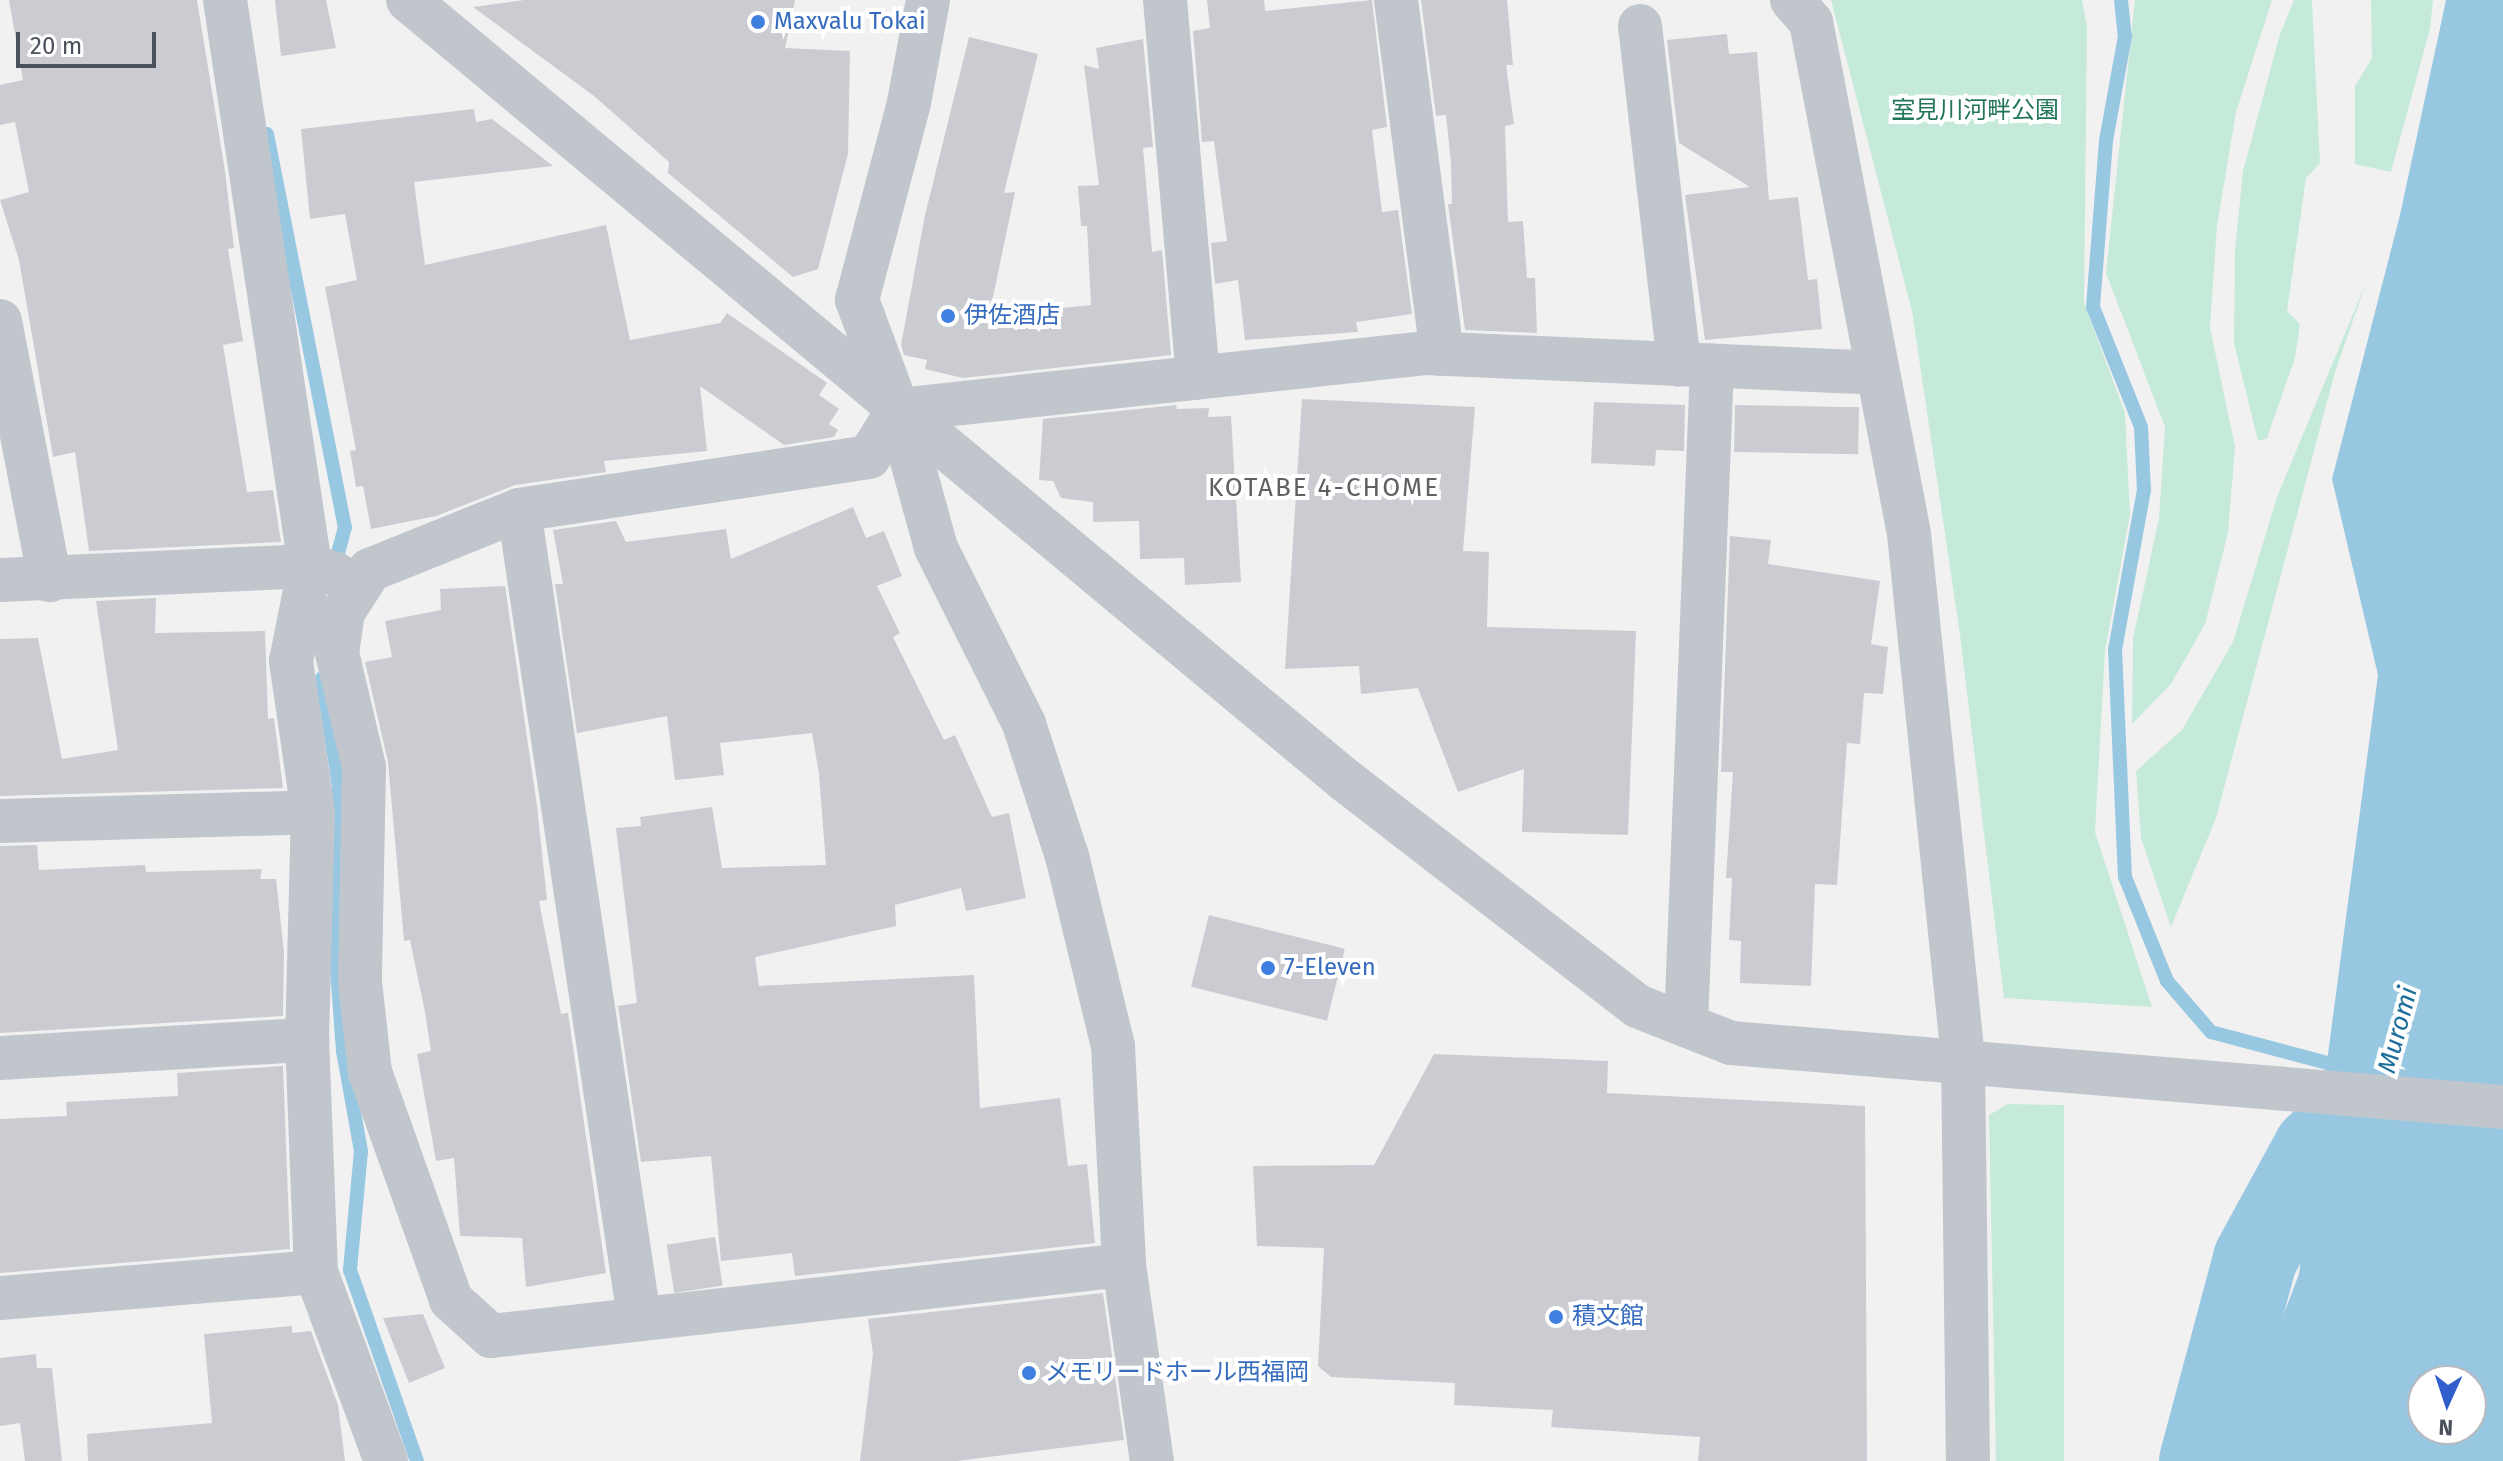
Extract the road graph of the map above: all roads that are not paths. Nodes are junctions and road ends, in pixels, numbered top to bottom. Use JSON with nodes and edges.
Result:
{"nodes":[{"id":1,"x":225,"y":0,"type":"edge"},
{"id":2,"x":408,"y":0,"type":"edge"},
{"id":3,"x":928,"y":0,"type":"edge"},
{"id":4,"x":1165,"y":0,"type":"edge"},
{"id":5,"x":1396,"y":0,"type":"edge"},
{"id":6,"x":1792,"y":0,"type":"edge"},
{"id":7,"x":1640,"y":26,"type":"dead end"},
{"id":8,"x":0,"y":321,"type":"edge"},
{"id":9,"x":1442,"y":354,"type":"junction"},
{"id":10,"x":1696,"y":365,"type":"junction"},
{"id":11,"x":1876,"y":373,"type":"junction"},
{"id":12,"x":1198,"y":378,"type":"junction"},
{"id":13,"x":898,"y":410,"type":"junction"},
{"id":14,"x":519,"y":510,"type":"junction"},
{"id":15,"x":310,"y":566,"type":"junction"},
{"id":16,"x":0,"y":580,"type":"edge"},
{"id":17,"x":50,"y":580,"type":"junction"},
{"id":18,"x":361,"y":583,"type":"junction"},
{"id":19,"x":337,"y":653,"type":"junction"},
{"id":20,"x":291,"y":661,"type":"junction"},
{"id":21,"x":313,"y":812,"type":"junction"},
{"id":22,"x":0,"y":821,"type":"edge"},
{"id":23,"x":1686,"y":1025,"type":"junction"},
{"id":24,"x":307,"y":1040,"type":"junction"},
{"id":25,"x":0,"y":1058,"type":"edge"},
{"id":26,"x":1963,"y":1058,"type":"junction"},
{"id":27,"x":2503,"y":1107,"type":"edge"},
{"id":28,"x":1124,"y":1265,"type":"junction"},
{"id":29,"x":316,"y":1272,"type":"junction"},
{"id":30,"x":0,"y":1298,"type":"edge"},
{"id":31,"x":639,"y":1318,"type":"junction"},
{"id":32,"x":386,"y":1461,"type":"edge"},
{"id":33,"x":1152,"y":1461,"type":"edge"},
{"id":34,"x":1968,"y":1461,"type":"edge"}],
"edges":[{"from":1,"to":15,"type":"street"},
{"from":2,"to":13,"type":"street"},
{"from":3,"to":13,"type":"street"},
{"from":4,"to":12,"type":"street"},
{"from":5,"to":9,"type":"street"},
{"from":6,"to":11,"type":"street"},
{"from":7,"to":10,"type":"street"},
{"from":8,"to":17,"type":"street"},
{"from":9,"to":10,"type":"street"},
{"from":9,"to":12,"type":"street"},
{"from":10,"to":11,"type":"street"},
{"from":10,"to":23,"type":"street"},
{"from":11,"to":26,"type":"street"},
{"from":12,"to":13,"type":"street"},
{"from":13,"to":14,"type":"street"},
{"from":13,"to":23,"type":"street"},
{"from":13,"to":28,"type":"street"},
{"from":14,"to":18,"type":"street"},
{"from":14,"to":31,"type":"street"},
{"from":15,"to":17,"type":"street"},
{"from":15,"to":18,"type":"street"},
{"from":15,"to":20,"type":"street"},
{"from":16,"to":17,"type":"street"},
{"from":18,"to":19,"type":"street"},
{"from":19,"to":20,"type":"street"},
{"from":19,"to":31,"type":"street"},
{"from":20,"to":21,"type":"street"},
{"from":21,"to":22,"type":"street"},
{"from":21,"to":24,"type":"street"},
{"from":23,"to":26,"type":"street"},
{"from":24,"to":25,"type":"street"},
{"from":24,"to":29,"type":"street"},
{"from":26,"to":27,"type":"street"},
{"from":26,"to":34,"type":"street"},
{"from":28,"to":31,"type":"street"},
{"from":28,"to":33,"type":"street"},
{"from":29,"to":30,"type":"street"},
{"from":29,"to":32,"type":"street"}]}
